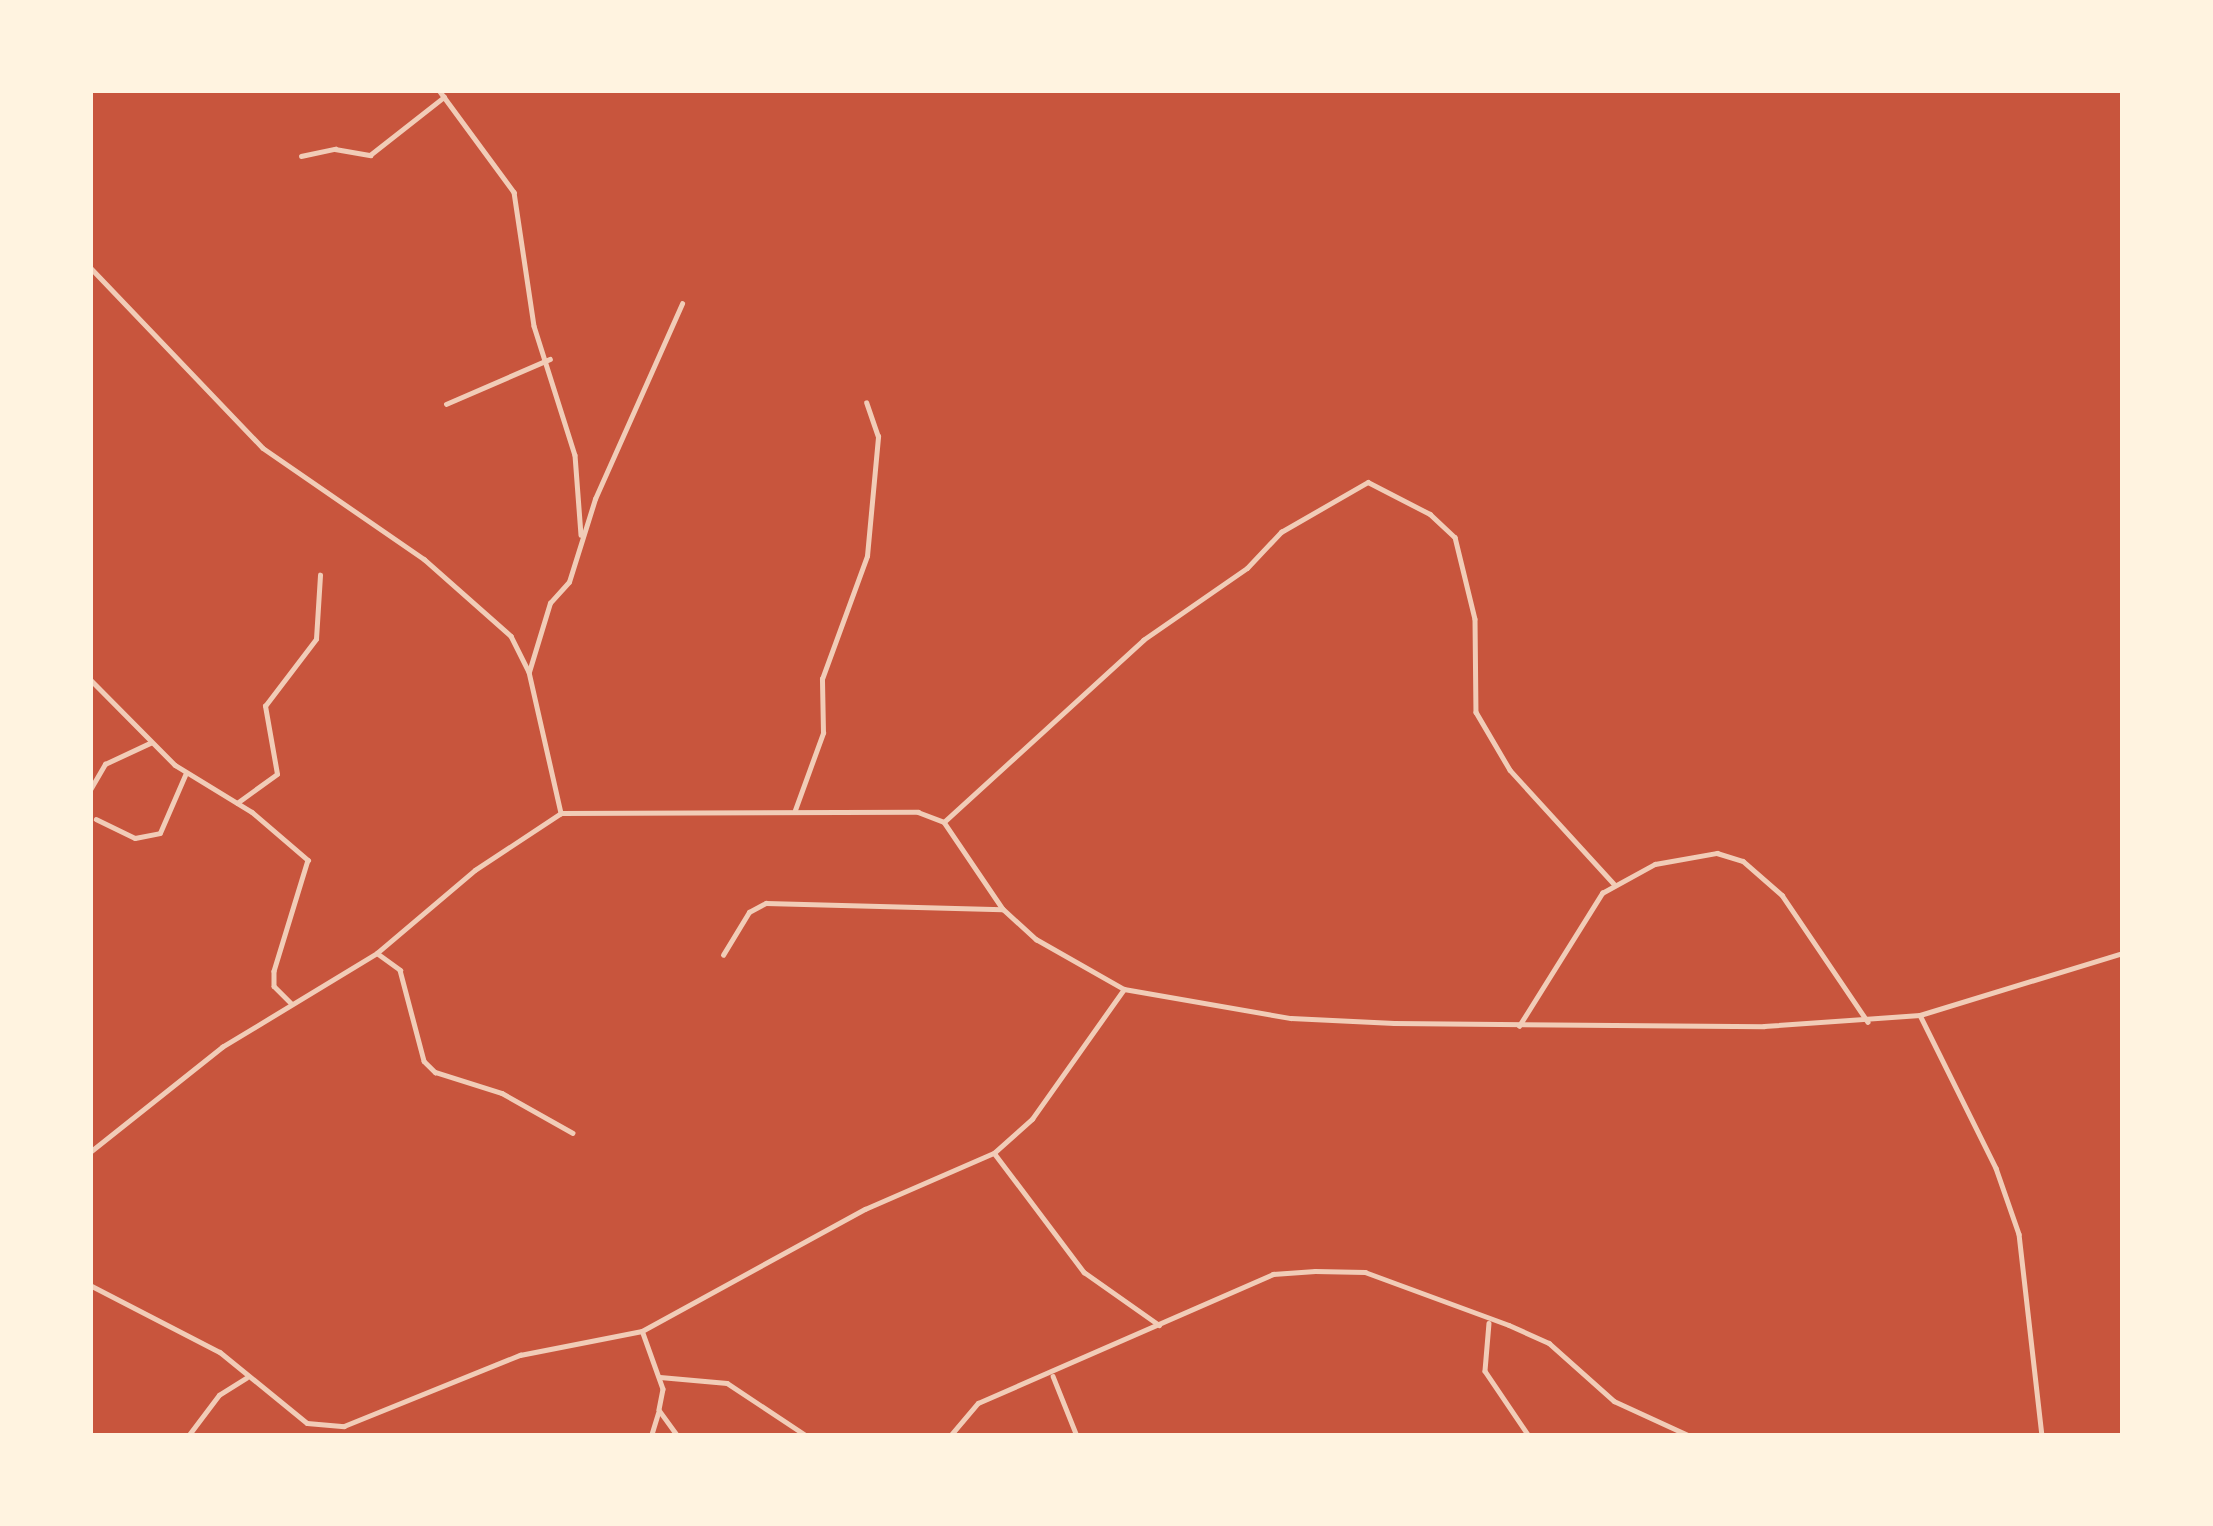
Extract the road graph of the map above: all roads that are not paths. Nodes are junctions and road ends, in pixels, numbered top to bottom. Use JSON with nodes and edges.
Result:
{"nodes":[{"id":1,"x":442,"y":93,"type":"edge"},
{"id":2,"x":301,"y":156,"type":"dead end"},
{"id":3,"x":90,"y":267,"type":"edge"},
{"id":4,"x":682,"y":304,"type":"dead end"},
{"id":5,"x":550,"y":359,"type":"junction"},
{"id":6,"x":866,"y":403,"type":"dead end"},
{"id":7,"x":446,"y":404,"type":"dead end"},
{"id":8,"x":581,"y":535,"type":"junction"},
{"id":9,"x":320,"y":575,"type":"dead end"},
{"id":10,"x":529,"y":672,"type":"junction"},
{"id":11,"x":90,"y":680,"type":"edge"},
{"id":12,"x":149,"y":743,"type":"junction"},
{"id":13,"x":186,"y":773,"type":"junction"},
{"id":14,"x":90,"y":790,"type":"edge"},
{"id":15,"x":237,"y":803,"type":"junction"},
{"id":16,"x":795,"y":810,"type":"junction"},
{"id":17,"x":561,"y":814,"type":"junction"},
{"id":18,"x":96,"y":819,"type":"dead end"},
{"id":19,"x":944,"y":822,"type":"junction"},
{"id":20,"x":1614,"y":884,"type":"junction"},
{"id":21,"x":1003,"y":909,"type":"junction"},
{"id":22,"x":377,"y":953,"type":"junction"},
{"id":23,"x":2123,"y":953,"type":"edge"},
{"id":24,"x":723,"y":955,"type":"dead end"},
{"id":25,"x":1124,"y":988,"type":"junction"},
{"id":26,"x":292,"y":1004,"type":"junction"},
{"id":27,"x":1920,"y":1015,"type":"junction"},
{"id":28,"x":1868,"y":1022,"type":"junction"},
{"id":29,"x":1519,"y":1026,"type":"junction"},
{"id":30,"x":573,"y":1132,"type":"dead end"},
{"id":31,"x":90,"y":1152,"type":"edge"},
{"id":32,"x":994,"y":1153,"type":"junction"},
{"id":33,"x":90,"y":1285,"type":"edge"},
{"id":34,"x":1489,"y":1323,"type":"junction"},
{"id":35,"x":1159,"y":1325,"type":"junction"},
{"id":36,"x":642,"y":1331,"type":"junction"},
{"id":37,"x":660,"y":1376,"type":"junction"},
{"id":38,"x":1052,"y":1376,"type":"junction"},
{"id":39,"x":246,"y":1378,"type":"junction"},
{"id":40,"x":659,"y":1410,"type":"junction"},
{"id":41,"x":188,"y":1436,"type":"edge"},
{"id":42,"x":651,"y":1436,"type":"edge"},
{"id":43,"x":678,"y":1436,"type":"edge"},
{"id":44,"x":807,"y":1436,"type":"edge"},
{"id":45,"x":950,"y":1436,"type":"edge"},
{"id":46,"x":1077,"y":1436,"type":"edge"},
{"id":47,"x":1529,"y":1436,"type":"edge"},
{"id":48,"x":1690,"y":1436,"type":"edge"},
{"id":49,"x":2042,"y":1436,"type":"edge"}],
"edges":[{"from":1,"to":2,"type":"street"},
{"from":1,"to":5,"type":"street"},
{"from":3,"to":10,"type":"street"},
{"from":4,"to":8,"type":"street"},
{"from":5,"to":7,"type":"street"},
{"from":5,"to":8,"type":"street"},
{"from":6,"to":16,"type":"street"},
{"from":8,"to":10,"type":"street"},
{"from":9,"to":15,"type":"street"},
{"from":10,"to":17,"type":"street"},
{"from":11,"to":12,"type":"street"},
{"from":12,"to":13,"type":"street"},
{"from":12,"to":14,"type":"street"},
{"from":13,"to":15,"type":"street"},
{"from":13,"to":18,"type":"street"},
{"from":15,"to":26,"type":"street"},
{"from":16,"to":17,"type":"street"},
{"from":16,"to":19,"type":"street"},
{"from":17,"to":22,"type":"street"},
{"from":19,"to":20,"type":"street"},
{"from":19,"to":21,"type":"street"},
{"from":20,"to":28,"type":"street"},
{"from":20,"to":29,"type":"street"},
{"from":21,"to":24,"type":"street"},
{"from":21,"to":25,"type":"street"},
{"from":22,"to":26,"type":"street"},
{"from":22,"to":30,"type":"street"},
{"from":23,"to":27,"type":"street"},
{"from":25,"to":29,"type":"street"},
{"from":25,"to":32,"type":"street"},
{"from":26,"to":31,"type":"street"},
{"from":27,"to":28,"type":"street"},
{"from":27,"to":49,"type":"street"},
{"from":28,"to":29,"type":"street"},
{"from":32,"to":35,"type":"street"},
{"from":32,"to":36,"type":"street"},
{"from":33,"to":39,"type":"street"},
{"from":34,"to":35,"type":"street"},
{"from":34,"to":47,"type":"street"},
{"from":34,"to":48,"type":"street"},
{"from":35,"to":38,"type":"street"},
{"from":36,"to":37,"type":"street"},
{"from":36,"to":39,"type":"street"},
{"from":37,"to":40,"type":"street"},
{"from":37,"to":44,"type":"street"},
{"from":38,"to":45,"type":"street"},
{"from":38,"to":46,"type":"street"},
{"from":39,"to":41,"type":"street"},
{"from":40,"to":42,"type":"street"},
{"from":40,"to":43,"type":"street"}]}
